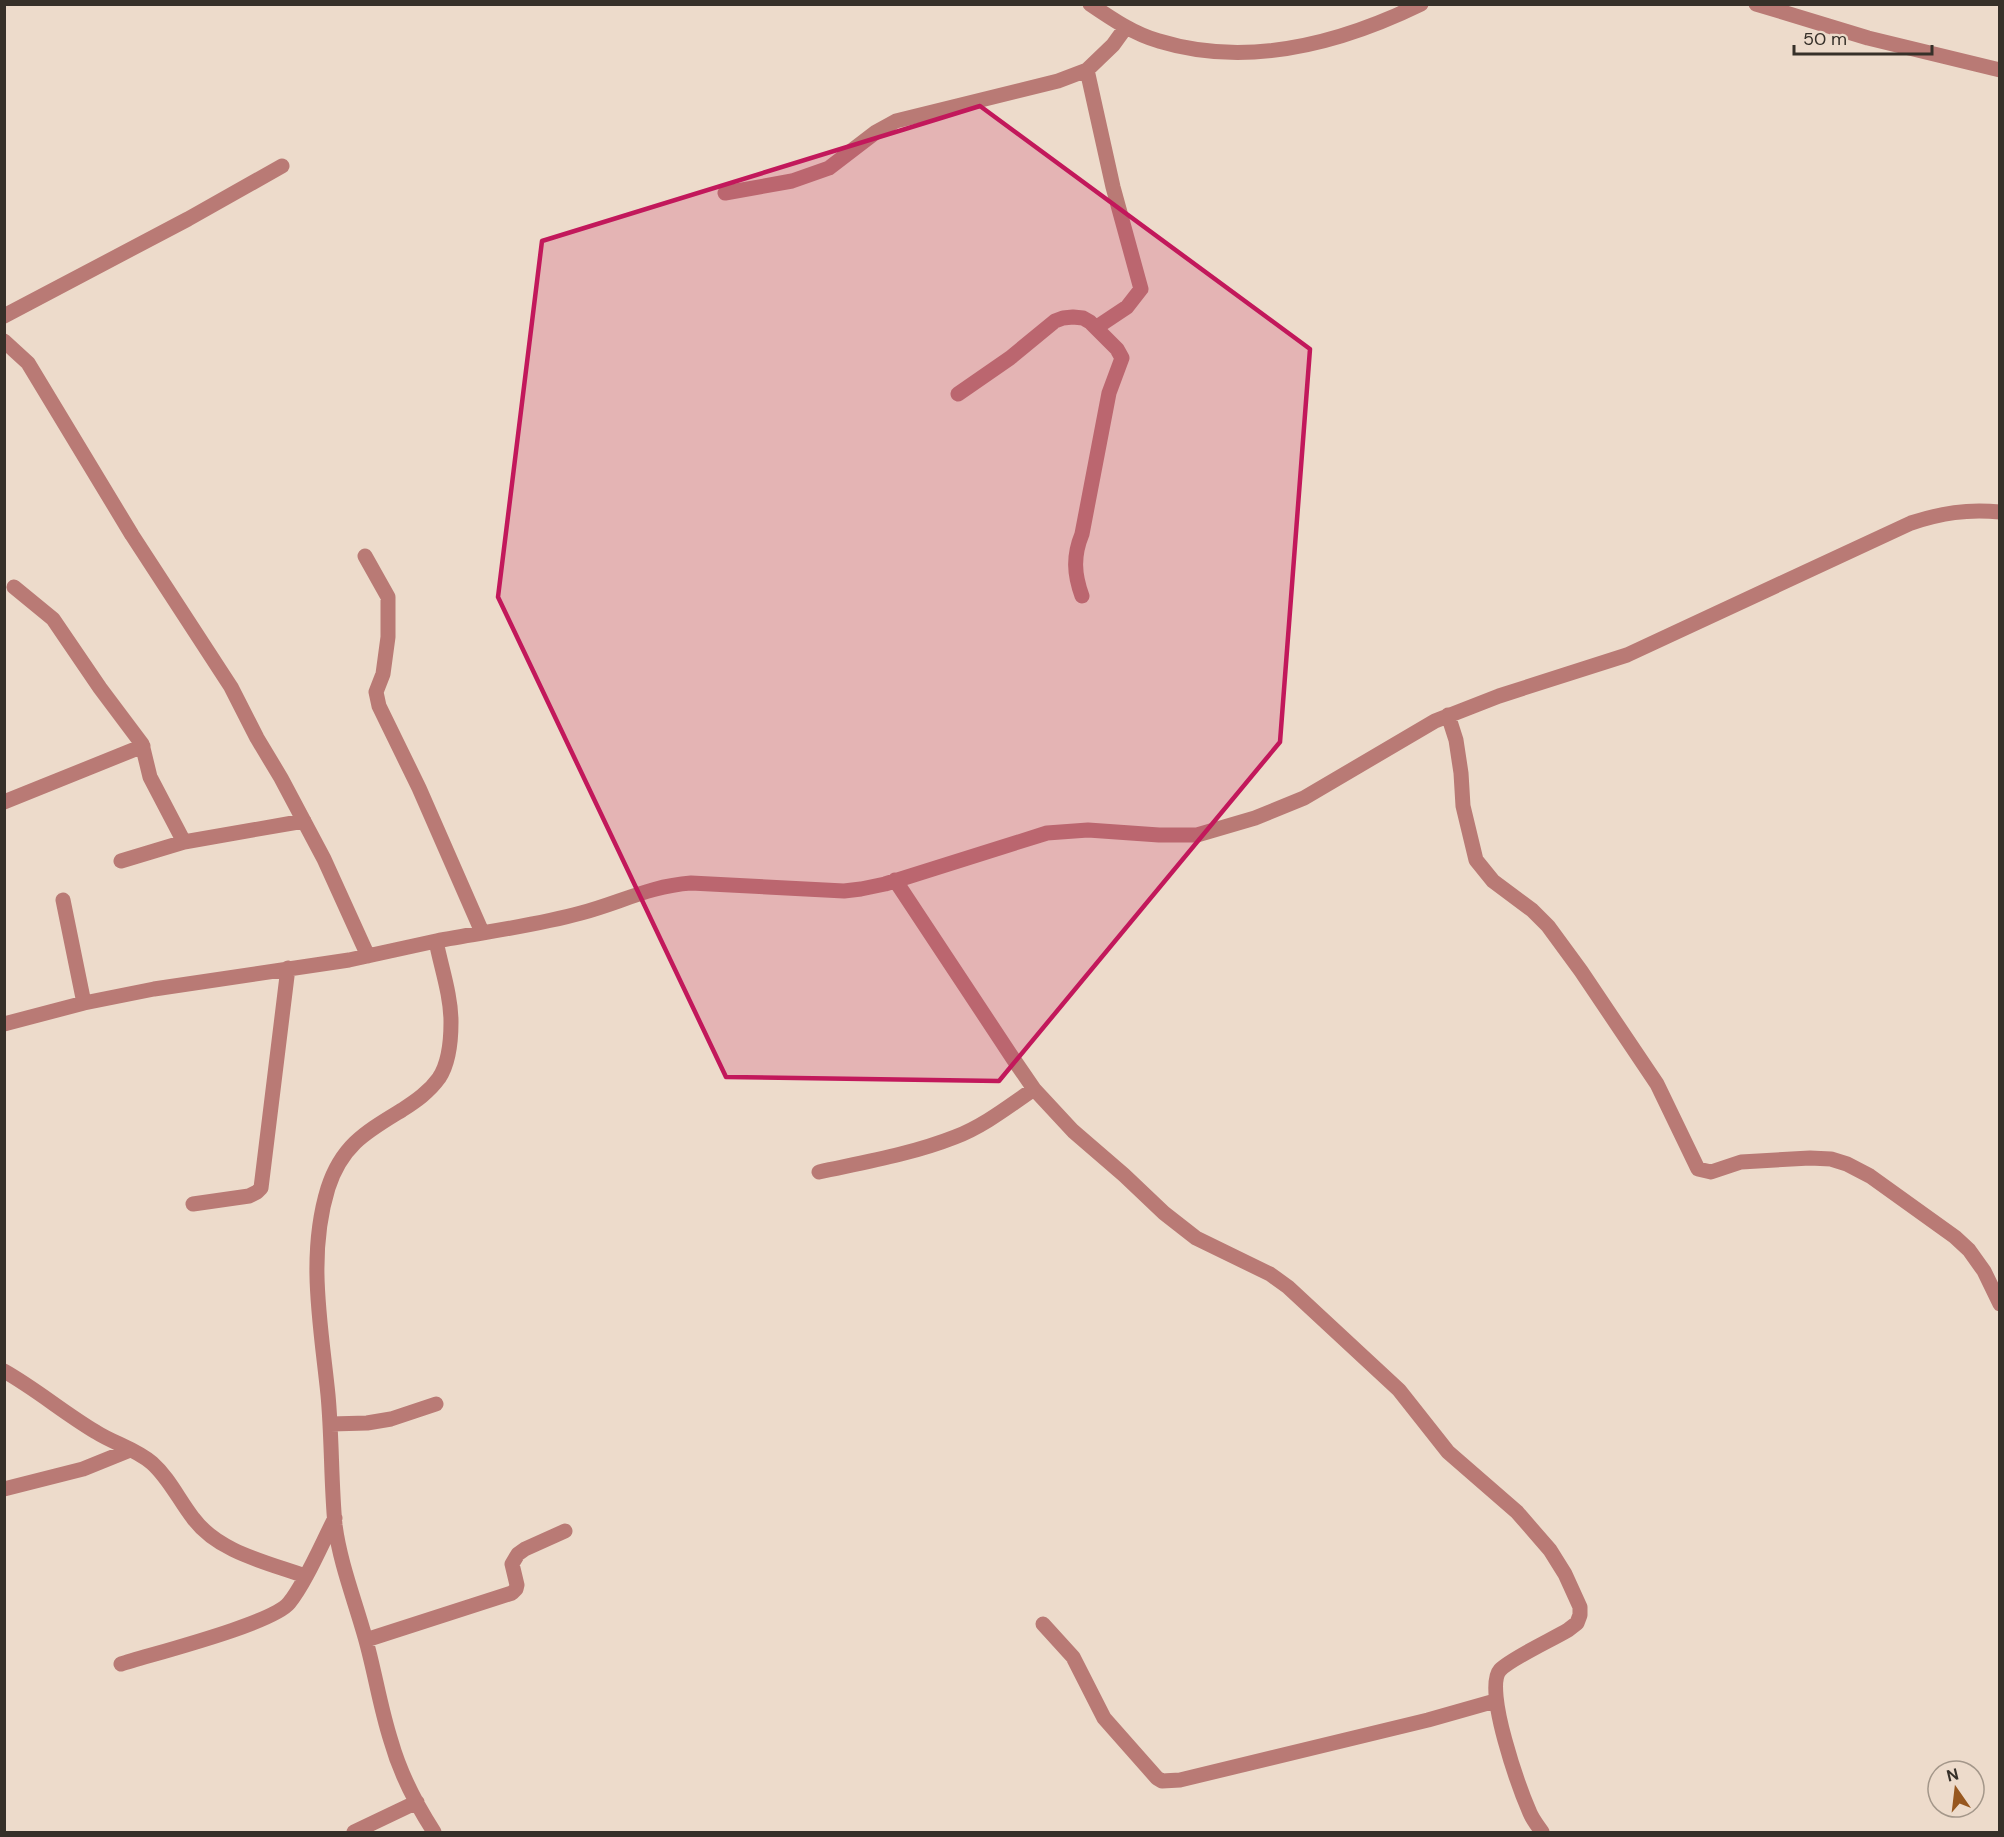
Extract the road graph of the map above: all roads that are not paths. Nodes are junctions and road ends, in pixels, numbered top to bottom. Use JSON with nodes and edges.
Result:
{"nodes":[{"id":1,"x":1090,"y":4,"type":"edge"},
{"id":2,"x":1421,"y":4,"type":"edge"},
{"id":3,"x":1756,"y":4,"type":"edge"},
{"id":4,"x":1126,"y":27,"type":"junction"},
{"id":5,"x":1087,"y":70,"type":"junction"},
{"id":6,"x":2000,"y":70,"type":"edge"},
{"id":7,"x":282,"y":166,"type":"dead end"},
{"id":8,"x":724,"y":193,"type":"dead end"},
{"id":9,"x":4,"y":316,"type":"edge"},
{"id":10,"x":1097,"y":327,"type":"junction"},
{"id":11,"x":4,"y":341,"type":"edge"},
{"id":12,"x":958,"y":394,"type":"dead end"},
{"id":13,"x":2000,"y":512,"type":"edge"},
{"id":14,"x":365,"y":556,"type":"dead end"},
{"id":15,"x":14,"y":586,"type":"dead end"},
{"id":16,"x":1082,"y":596,"type":"dead end"},
{"id":17,"x":1448,"y":715,"type":"junction"},
{"id":18,"x":143,"y":746,"type":"junction"},
{"id":19,"x":4,"y":802,"type":"edge"},
{"id":20,"x":304,"y":821,"type":"junction"},
{"id":21,"x":184,"y":842,"type":"junction"},
{"id":22,"x":121,"y":861,"type":"dead end"},
{"id":23,"x":895,"y":880,"type":"junction"},
{"id":24,"x":63,"y":900,"type":"dead end"},
{"id":25,"x":482,"y":932,"type":"junction"},
{"id":26,"x":436,"y":941,"type":"junction"},
{"id":27,"x":368,"y":956,"type":"junction"},
{"id":28,"x":288,"y":968,"type":"junction"},
{"id":29,"x":84,"y":1003,"type":"junction"},
{"id":30,"x":4,"y":1023,"type":"edge"},
{"id":31,"x":1034,"y":1089,"type":"junction"},
{"id":32,"x":819,"y":1172,"type":"dead end"},
{"id":33,"x":193,"y":1204,"type":"dead end"},
{"id":34,"x":2000,"y":1304,"type":"edge"},
{"id":35,"x":4,"y":1371,"type":"edge"},
{"id":36,"x":436,"y":1404,"type":"dead end"},
{"id":37,"x":331,"y":1424,"type":"junction"},
{"id":38,"x":130,"y":1450,"type":"junction"},
{"id":39,"x":4,"y":1489,"type":"edge"},
{"id":40,"x":335,"y":1518,"type":"junction"},
{"id":41,"x":565,"y":1531,"type":"dead end"},
{"id":42,"x":304,"y":1576,"type":"junction"},
{"id":43,"x":1043,"y":1624,"type":"dead end"},
{"id":44,"x":366,"y":1640,"type":"junction"},
{"id":45,"x":121,"y":1664,"type":"dead end"},
{"id":46,"x":1495,"y":1701,"type":"junction"},
{"id":47,"x":417,"y":1802,"type":"junction"},
{"id":48,"x":354,"y":1833,"type":"edge"},
{"id":49,"x":434,"y":1833,"type":"edge"},
{"id":50,"x":1542,"y":1833,"type":"edge"}],
"edges":[{"from":1,"to":4,"type":"street"},
{"from":2,"to":4,"type":"street"},
{"from":3,"to":6,"type":"street"},
{"from":4,"to":5,"type":"street"},
{"from":5,"to":8,"type":"street"},
{"from":5,"to":10,"type":"street"},
{"from":7,"to":9,"type":"street"},
{"from":10,"to":12,"type":"street"},
{"from":10,"to":16,"type":"street"},
{"from":11,"to":20,"type":"street"},
{"from":13,"to":17,"type":"street"},
{"from":14,"to":25,"type":"street"},
{"from":15,"to":18,"type":"street"},
{"from":17,"to":23,"type":"street"},
{"from":17,"to":34,"type":"street"},
{"from":18,"to":19,"type":"street"},
{"from":18,"to":21,"type":"street"},
{"from":20,"to":21,"type":"street"},
{"from":20,"to":27,"type":"street"},
{"from":21,"to":22,"type":"street"},
{"from":23,"to":25,"type":"street"},
{"from":23,"to":31,"type":"street"},
{"from":24,"to":29,"type":"street"},
{"from":25,"to":26,"type":"street"},
{"from":26,"to":27,"type":"street"},
{"from":26,"to":37,"type":"street"},
{"from":27,"to":28,"type":"street"},
{"from":28,"to":29,"type":"street"},
{"from":28,"to":33,"type":"street"},
{"from":29,"to":30,"type":"street"},
{"from":31,"to":32,"type":"street"},
{"from":31,"to":46,"type":"street"},
{"from":35,"to":38,"type":"street"},
{"from":36,"to":37,"type":"street"},
{"from":37,"to":40,"type":"street"},
{"from":38,"to":39,"type":"street"},
{"from":38,"to":42,"type":"street"},
{"from":40,"to":42,"type":"street"},
{"from":40,"to":44,"type":"street"},
{"from":41,"to":44,"type":"street"},
{"from":42,"to":45,"type":"street"},
{"from":43,"to":46,"type":"street"},
{"from":44,"to":47,"type":"street"},
{"from":46,"to":50,"type":"street"},
{"from":47,"to":48,"type":"street"},
{"from":47,"to":49,"type":"street"}]}
